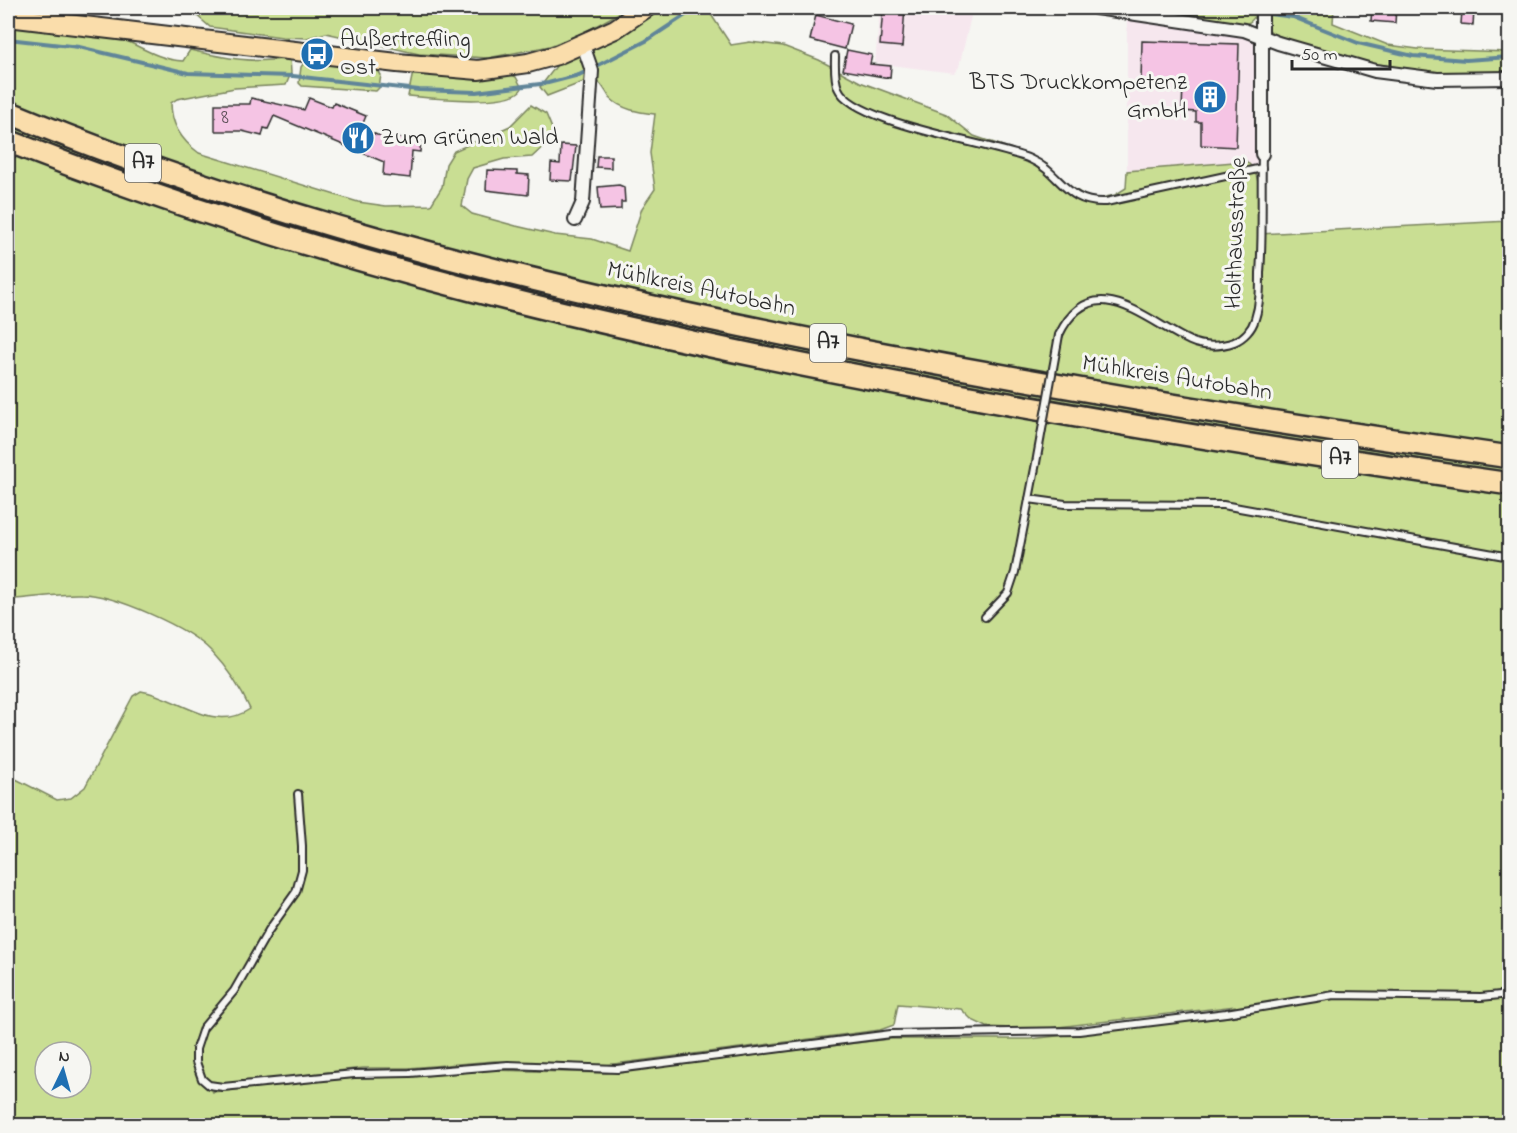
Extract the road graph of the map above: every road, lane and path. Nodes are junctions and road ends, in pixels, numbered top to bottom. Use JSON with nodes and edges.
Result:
{"nodes":[{"id":1,"x":646,"y":8,"type":"edge"},
{"id":2,"x":1096,"y":8,"type":"edge"},
{"id":3,"x":1262,"y":8,"type":"edge"},
{"id":4,"x":8,"y":17,"type":"edge"},
{"id":5,"x":1262,"y":37,"type":"junction"},
{"id":6,"x":585,"y":51,"type":"junction"},
{"id":7,"x":835,"y":56,"type":"dead end"},
{"id":8,"x":1509,"y":78,"type":"edge"},
{"id":9,"x":8,"y":112,"type":"edge"},
{"id":10,"x":8,"y":141,"type":"edge"},
{"id":11,"x":1262,"y":154,"type":"joint"},
{"id":12,"x":1262,"y":168,"type":"junction"},
{"id":13,"x":575,"y":220,"type":"dead end"},
{"id":14,"x":1509,"y":457,"type":"edge"},
{"id":15,"x":1509,"y":484,"type":"edge"},
{"id":16,"x":1029,"y":499,"type":"junction"},
{"id":17,"x":1509,"y":556,"type":"edge"},
{"id":18,"x":985,"y":617,"type":"dead end"},
{"id":19,"x":298,"y":794,"type":"dead end"},
{"id":20,"x":1509,"y":994,"type":"edge"}],
"edges":[{"from":1,"to":6,"type":"main road"},
{"from":2,"to":5,"type":"street"},
{"from":3,"to":5,"type":"street","name":"Holthausstraße"},
{"from":4,"to":6,"type":"main road"},
{"from":5,"to":8,"type":"street"},
{"from":5,"to":11,"type":"street","name":"Holthausstraße"},
{"from":6,"to":13,"type":"street"},
{"from":7,"to":12,"type":"lane"},
{"from":9,"to":14,"type":"highway","name":"Mühlkreis Autobahn","number":"A7"},
{"from":10,"to":15,"type":"highway","number":"A7"},
{"from":11,"to":12,"type":"lane","name":"Holthausstraße"},
{"from":12,"to":16,"type":"lane","name":"Holthausstraße","bridge":true},
{"from":16,"to":17,"type":"lane"},
{"from":16,"to":18,"type":"lane","name":"Holthausstraße"},
{"from":19,"to":20,"type":"lane"}]}
